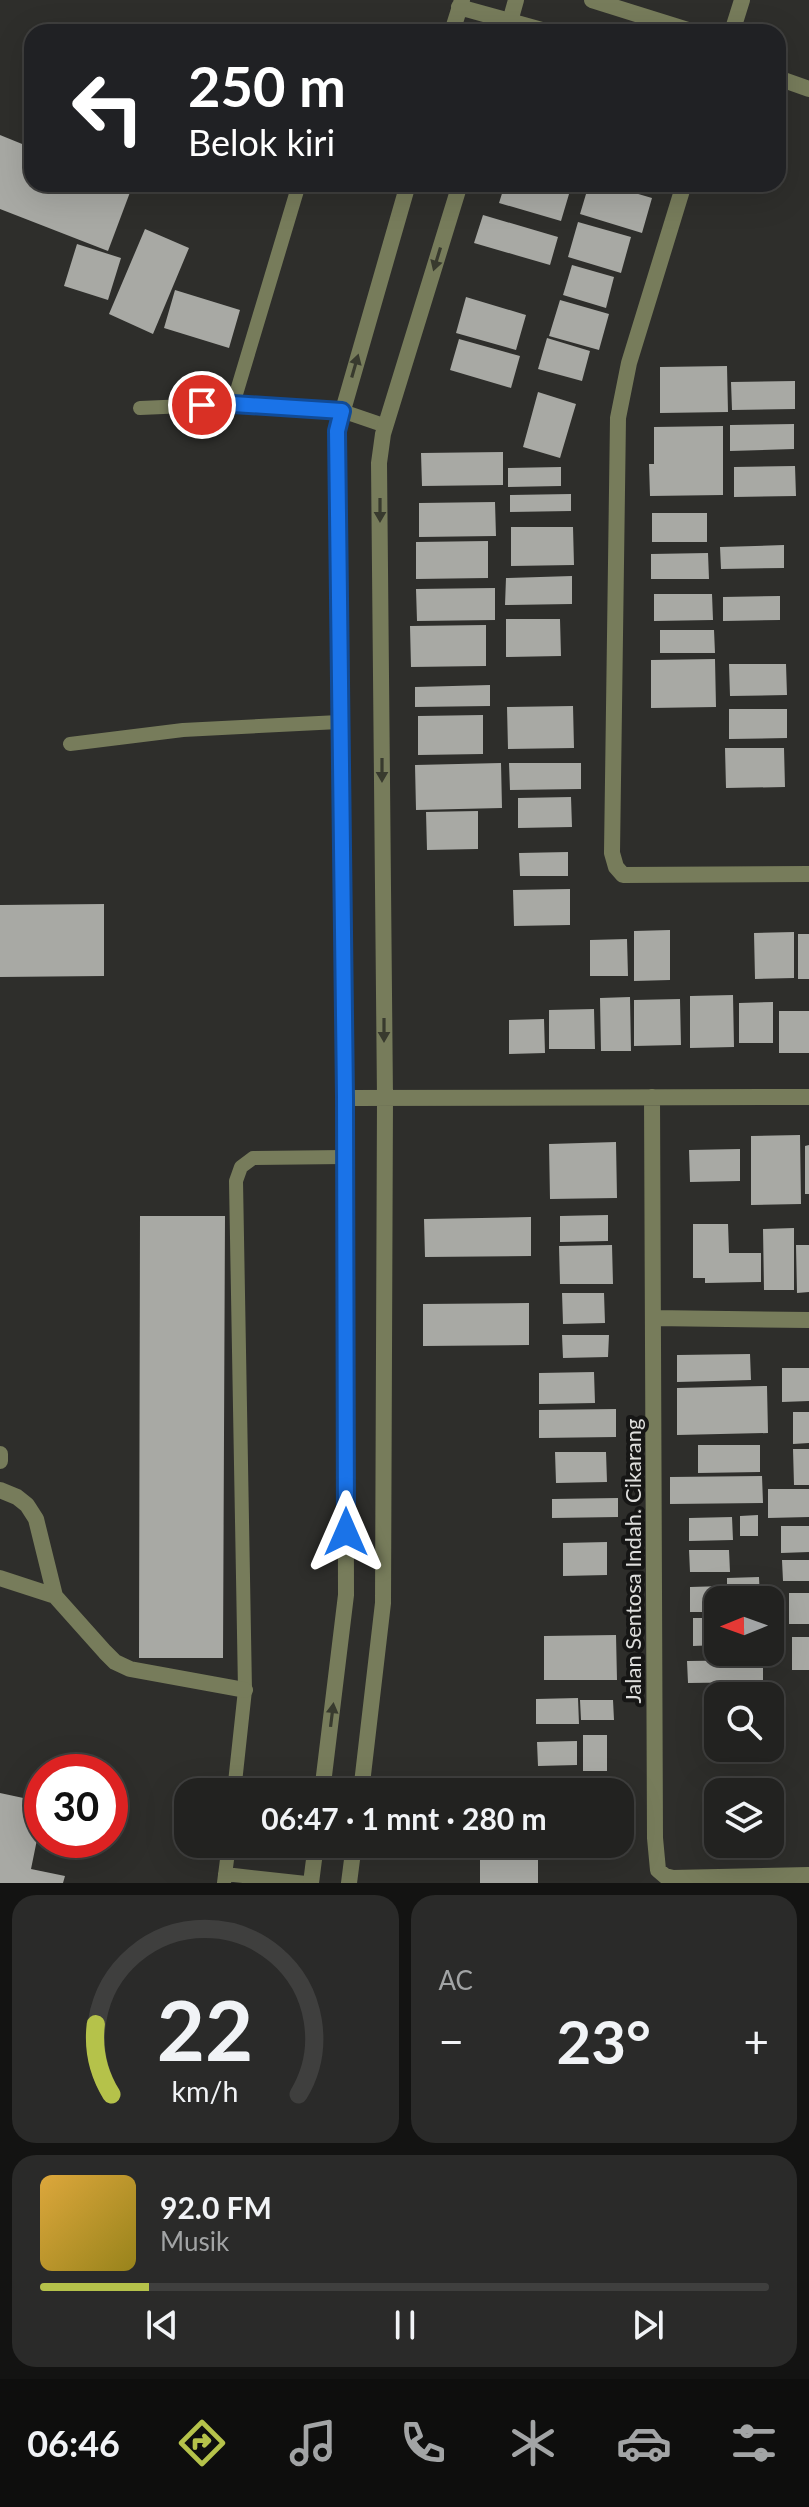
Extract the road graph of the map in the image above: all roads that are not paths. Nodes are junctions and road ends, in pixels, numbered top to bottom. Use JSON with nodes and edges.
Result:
{"nodes":[{"id":1,"x":516,"y":0,"type":"edge"},
{"id":2,"x":592,"y":0,"type":"edge"},
{"id":3,"x":742,"y":0,"type":"edge"},
{"id":4,"x":461,"y":4,"type":"edge"},
{"id":5,"x":455,"y":24,"type":"edge"},
{"id":6,"x":502,"y":24,"type":"edge"},
{"id":7,"x":509,"y":24,"type":"edge"},
{"id":8,"x":668,"y":24,"type":"edge"},
{"id":9,"x":734,"y":24,"type":"edge"},
{"id":10,"x":786,"y":81,"type":"edge"},
{"id":11,"x":809,"y":89,"type":"edge"},
{"id":12,"x":297,"y":192,"type":"edge"},
{"id":13,"x":406,"y":192,"type":"edge"},
{"id":14,"x":458,"y":192,"type":"edge"},
{"id":15,"x":682,"y":192,"type":"edge"},
{"id":16,"x":233,"y":404,"type":"junction"},
{"id":17,"x":140,"y":408,"type":"dead end"},
{"id":18,"x":342,"y":411,"type":"junction"},
{"id":19,"x":386,"y":426,"type":"junction"},
{"id":20,"x":339,"y":722,"type":"junction"},
{"id":21,"x":70,"y":744,"type":"dead end"},
{"id":22,"x":809,"y":874,"type":"edge"},
{"id":23,"x":652,"y":1097,"type":"junction"},
{"id":24,"x":809,"y":1097,"type":"edge"},
{"id":25,"x":345,"y":1098,"type":"junction"},
{"id":26,"x":385,"y":1099,"type":"junction"},
{"id":27,"x":344,"y":1157,"type":"junction"},
{"id":28,"x":653,"y":1318,"type":"junction"},
{"id":29,"x":809,"y":1320,"type":"edge"},
{"id":30,"x":0,"y":1454,"type":"edge"},
{"id":31,"x":0,"y":1461,"type":"edge"},
{"id":32,"x":0,"y":1490,"type":"edge"},
{"id":33,"x":0,"y":1578,"type":"edge"},
{"id":34,"x":55,"y":1596,"type":"junction"},
{"id":35,"x":245,"y":1690,"type":"junction"},
{"id":36,"x":236,"y":1778,"type":"edge"},
{"id":37,"x":324,"y":1778,"type":"edge"},
{"id":38,"x":363,"y":1778,"type":"edge"},
{"id":39,"x":227,"y":1858,"type":"edge"},
{"id":40,"x":313,"y":1858,"type":"edge"},
{"id":41,"x":352,"y":1858,"type":"edge"},
{"id":42,"x":809,"y":1875,"type":"edge"},
{"id":43,"x":224,"y":1879,"type":"edge"},
{"id":44,"x":308,"y":1883,"type":"edge"},
{"id":45,"x":349,"y":1883,"type":"edge"}],
"edges":[{"from":1,"to":7,"type":"street"},
{"from":2,"to":8,"type":"street"},
{"from":3,"to":9,"type":"street"},
{"from":4,"to":5,"type":"street"},
{"from":4,"to":6,"type":"street"},
{"from":10,"to":11,"type":"street"},
{"from":12,"to":16,"type":"lane"},
{"from":18,"to":13,"type":"street","one_way":true},
{"from":14,"to":19,"type":"street","one_way":true},
{"from":15,"to":22,"type":"street"},
{"from":16,"to":17,"type":"lane"},
{"from":16,"to":18,"type":"lane"},
{"from":18,"to":19,"type":"lane"},
{"from":18,"to":20,"type":"street"},
{"from":19,"to":26,"type":"street","one_way":true},
{"from":20,"to":21,"type":"lane"},
{"from":20,"to":25,"type":"street"},
{"from":23,"to":24,"type":"street"},
{"from":23,"to":26,"type":"street"},
{"from":23,"to":28,"type":"street","name":"Jalan Sentosa Indah. Cikarang"},
{"from":25,"to":26,"type":"street"},
{"from":25,"to":27,"type":"street"},
{"from":26,"to":38,"type":"street"},
{"from":27,"to":35,"type":"lane"},
{"from":37,"to":27,"type":"street","one_way":true},
{"from":28,"to":29,"type":"street"},
{"from":28,"to":42,"type":"street","name":"Jalan Sentosa Indah. Cikarang"},
{"from":30,"to":31,"type":"street"},
{"from":32,"to":34,"type":"street"},
{"from":33,"to":34,"type":"street"},
{"from":34,"to":35,"type":"street"},
{"from":35,"to":36,"type":"lane"},
{"from":39,"to":43,"type":"lane"},
{"from":40,"to":44,"type":"street"},
{"from":41,"to":45,"type":"street"},
{"from":43,"to":44,"type":"lane"}]}
